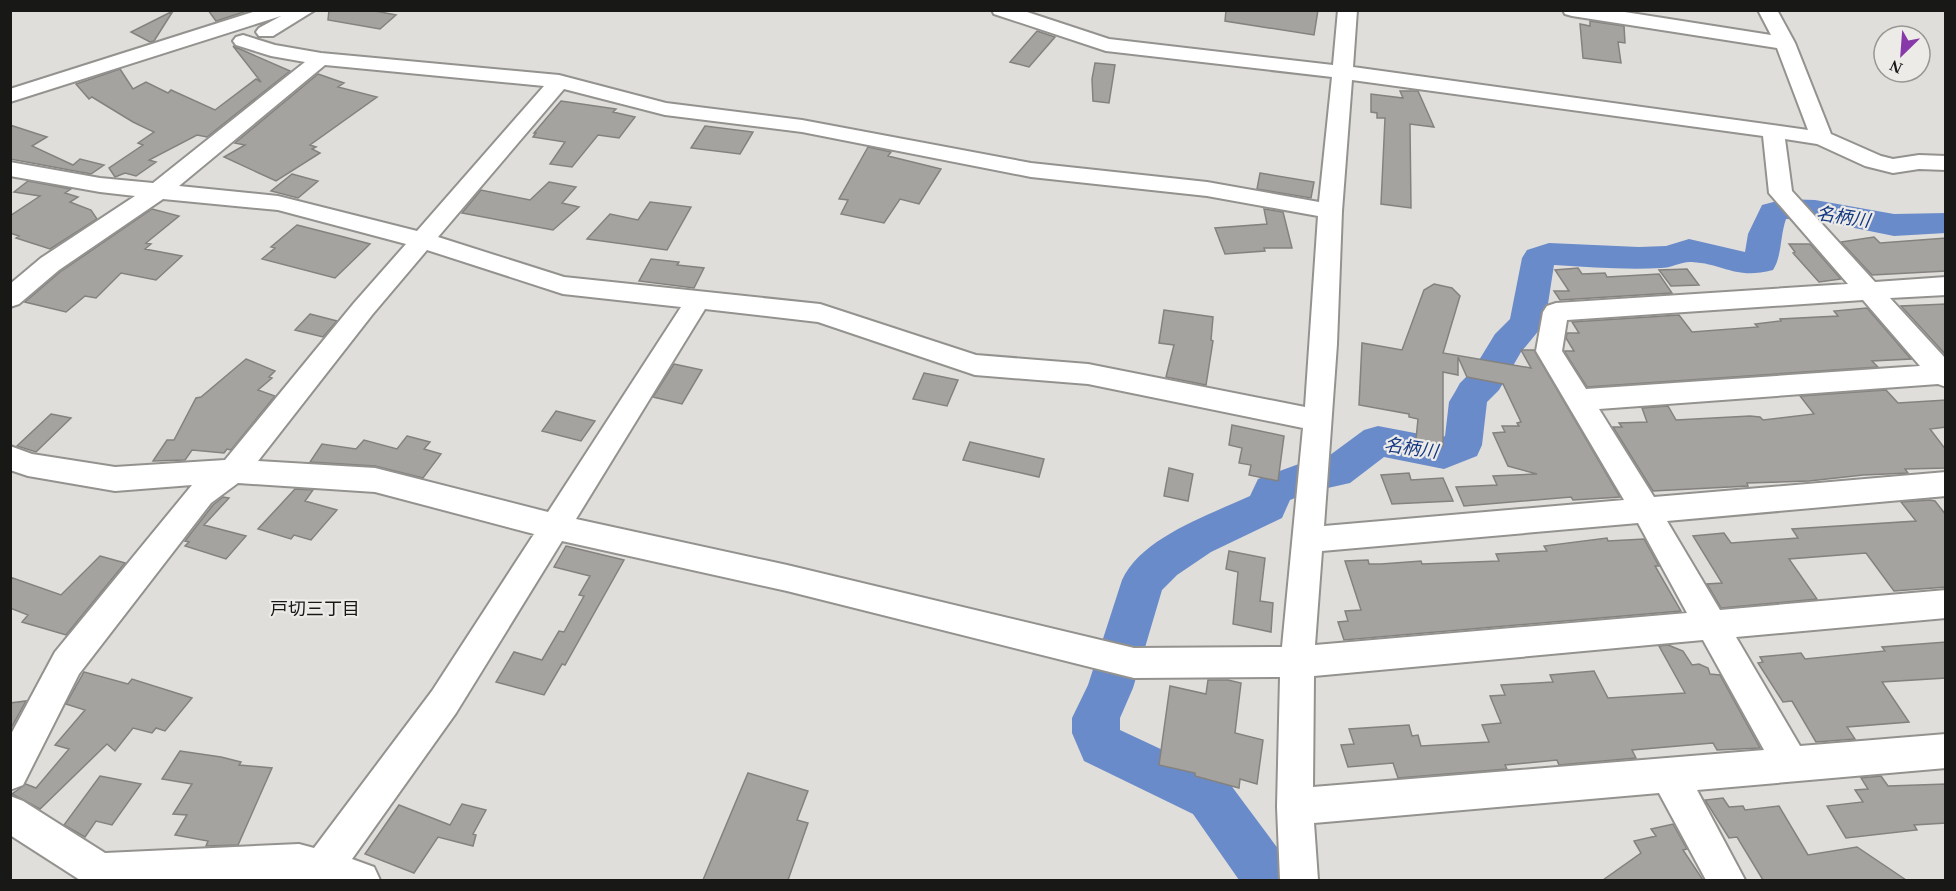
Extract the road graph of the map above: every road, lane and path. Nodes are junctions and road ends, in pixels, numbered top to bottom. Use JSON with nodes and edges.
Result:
{"nodes":[{"id":1,"x":280,"y":10,"type":"edge"},
{"id":2,"x":306,"y":10,"type":"edge"},
{"id":3,"x":1000,"y":10,"type":"edge"},
{"id":4,"x":1348,"y":10,"type":"edge"},
{"id":5,"x":1572,"y":10,"type":"edge"},
{"id":6,"x":1767,"y":10,"type":"edge"},
{"id":7,"x":243,"y":41,"type":"junction"},
{"id":8,"x":1785,"y":43,"type":"junction"},
{"id":9,"x":178,"y":44,"type":"junction"},
{"id":10,"x":321,"y":59,"type":"junction"},
{"id":11,"x":1342,"y":72,"type":"junction"},
{"id":12,"x":559,"y":81,"type":"junction"},
{"id":13,"x":32,"y":89,"type":"junction"},
{"id":14,"x":10,"y":96,"type":"edge"},
{"id":15,"x":10,"y":111,"type":"edge"},
{"id":16,"x":1773,"y":132,"type":"junction"},
{"id":17,"x":1822,"y":138,"type":"junction"},
{"id":18,"x":1946,"y":163,"type":"edge"},
{"id":19,"x":10,"y":169,"type":"edge"},
{"id":20,"x":158,"y":191,"type":"junction"},
{"id":21,"x":1330,"y":211,"type":"junction"},
{"id":22,"x":422,"y":240,"type":"junction"},
{"id":23,"x":1946,"y":286,"type":"edge"},
{"id":24,"x":1870,"y":291,"type":"junction"},
{"id":25,"x":10,"y":298,"type":"edge"},
{"id":26,"x":699,"y":299,"type":"junction"},
{"id":27,"x":1945,"y":375,"type":"edge"},
{"id":28,"x":1578,"y":400,"type":"junction"},
{"id":29,"x":1316,"y":428,"type":"junction"},
{"id":30,"x":10,"y":457,"type":"edge"},
{"id":31,"x":233,"y":471,"type":"junction"},
{"id":32,"x":1946,"y":484,"type":"edge"},
{"id":33,"x":1645,"y":509,"type":"junction"},
{"id":34,"x":556,"y":527,"type":"junction"},
{"id":35,"x":1307,"y":540,"type":"junction"},
{"id":36,"x":1946,"y":604,"type":"edge"},
{"id":37,"x":1710,"y":624,"type":"junction"},
{"id":38,"x":1297,"y":662,"type":"junction"},
{"id":39,"x":1946,"y":750,"type":"edge"},
{"id":40,"x":1791,"y":764,"type":"junction"},
{"id":41,"x":10,"y":773,"type":"edge"},
{"id":42,"x":1669,"y":775,"type":"junction"},
{"id":43,"x":1295,"y":807,"type":"junction"},
{"id":44,"x":10,"y":814,"type":"edge"},
{"id":45,"x":317,"y":875,"type":"edge"},
{"id":46,"x":98,"y":876,"type":"edge"},
{"id":47,"x":361,"y":880,"type":"edge"},
{"id":48,"x":1299,"y":880,"type":"edge"},
{"id":49,"x":1726,"y":880,"type":"edge"}],
"edges":[{"from":1,"to":9,"type":"street"},
{"from":2,"to":7,"type":"street"},
{"from":3,"to":11,"type":"street"},
{"from":4,"to":11,"type":"street"},
{"from":5,"to":8,"type":"street"},
{"from":6,"to":8,"type":"street"},
{"from":7,"to":9,"type":"street"},
{"from":7,"to":10,"type":"street"},
{"from":8,"to":17,"type":"street"},
{"from":9,"to":13,"type":"street"},
{"from":10,"to":12,"type":"street"},
{"from":10,"to":20,"type":"street"},
{"from":11,"to":16,"type":"street"},
{"from":11,"to":21,"type":"street"},
{"from":12,"to":21,"type":"street"},
{"from":12,"to":22,"type":"street"},
{"from":13,"to":14,"type":"street"},
{"from":13,"to":15,"type":"street"},
{"from":16,"to":17,"type":"street"},
{"from":16,"to":24,"type":"street"},
{"from":17,"to":18,"type":"street"},
{"from":19,"to":20,"type":"street"},
{"from":20,"to":22,"type":"street"},
{"from":20,"to":25,"type":"street"},
{"from":21,"to":29,"type":"street"},
{"from":22,"to":26,"type":"street"},
{"from":22,"to":31,"type":"street"},
{"from":23,"to":24,"type":"street"},
{"from":24,"to":27,"type":"street"},
{"from":24,"to":28,"type":"street"},
{"from":26,"to":29,"type":"street"},
{"from":26,"to":34,"type":"street"},
{"from":27,"to":28,"type":"street"},
{"from":28,"to":33,"type":"street"},
{"from":29,"to":35,"type":"street"},
{"from":30,"to":31,"type":"street"},
{"from":31,"to":34,"type":"street"},
{"from":31,"to":41,"type":"street"},
{"from":32,"to":33,"type":"street"},
{"from":33,"to":35,"type":"street"},
{"from":33,"to":37,"type":"street"},
{"from":34,"to":38,"type":"street"},
{"from":34,"to":45,"type":"street"},
{"from":35,"to":38,"type":"street"},
{"from":36,"to":37,"type":"street"},
{"from":37,"to":38,"type":"street"},
{"from":37,"to":40,"type":"street"},
{"from":38,"to":43,"type":"street"},
{"from":39,"to":40,"type":"street"},
{"from":40,"to":42,"type":"street"},
{"from":42,"to":43,"type":"street"},
{"from":42,"to":49,"type":"street"},
{"from":43,"to":48,"type":"street"},
{"from":44,"to":46,"type":"street"},
{"from":45,"to":46,"type":"street"},
{"from":45,"to":47,"type":"street"}]}
